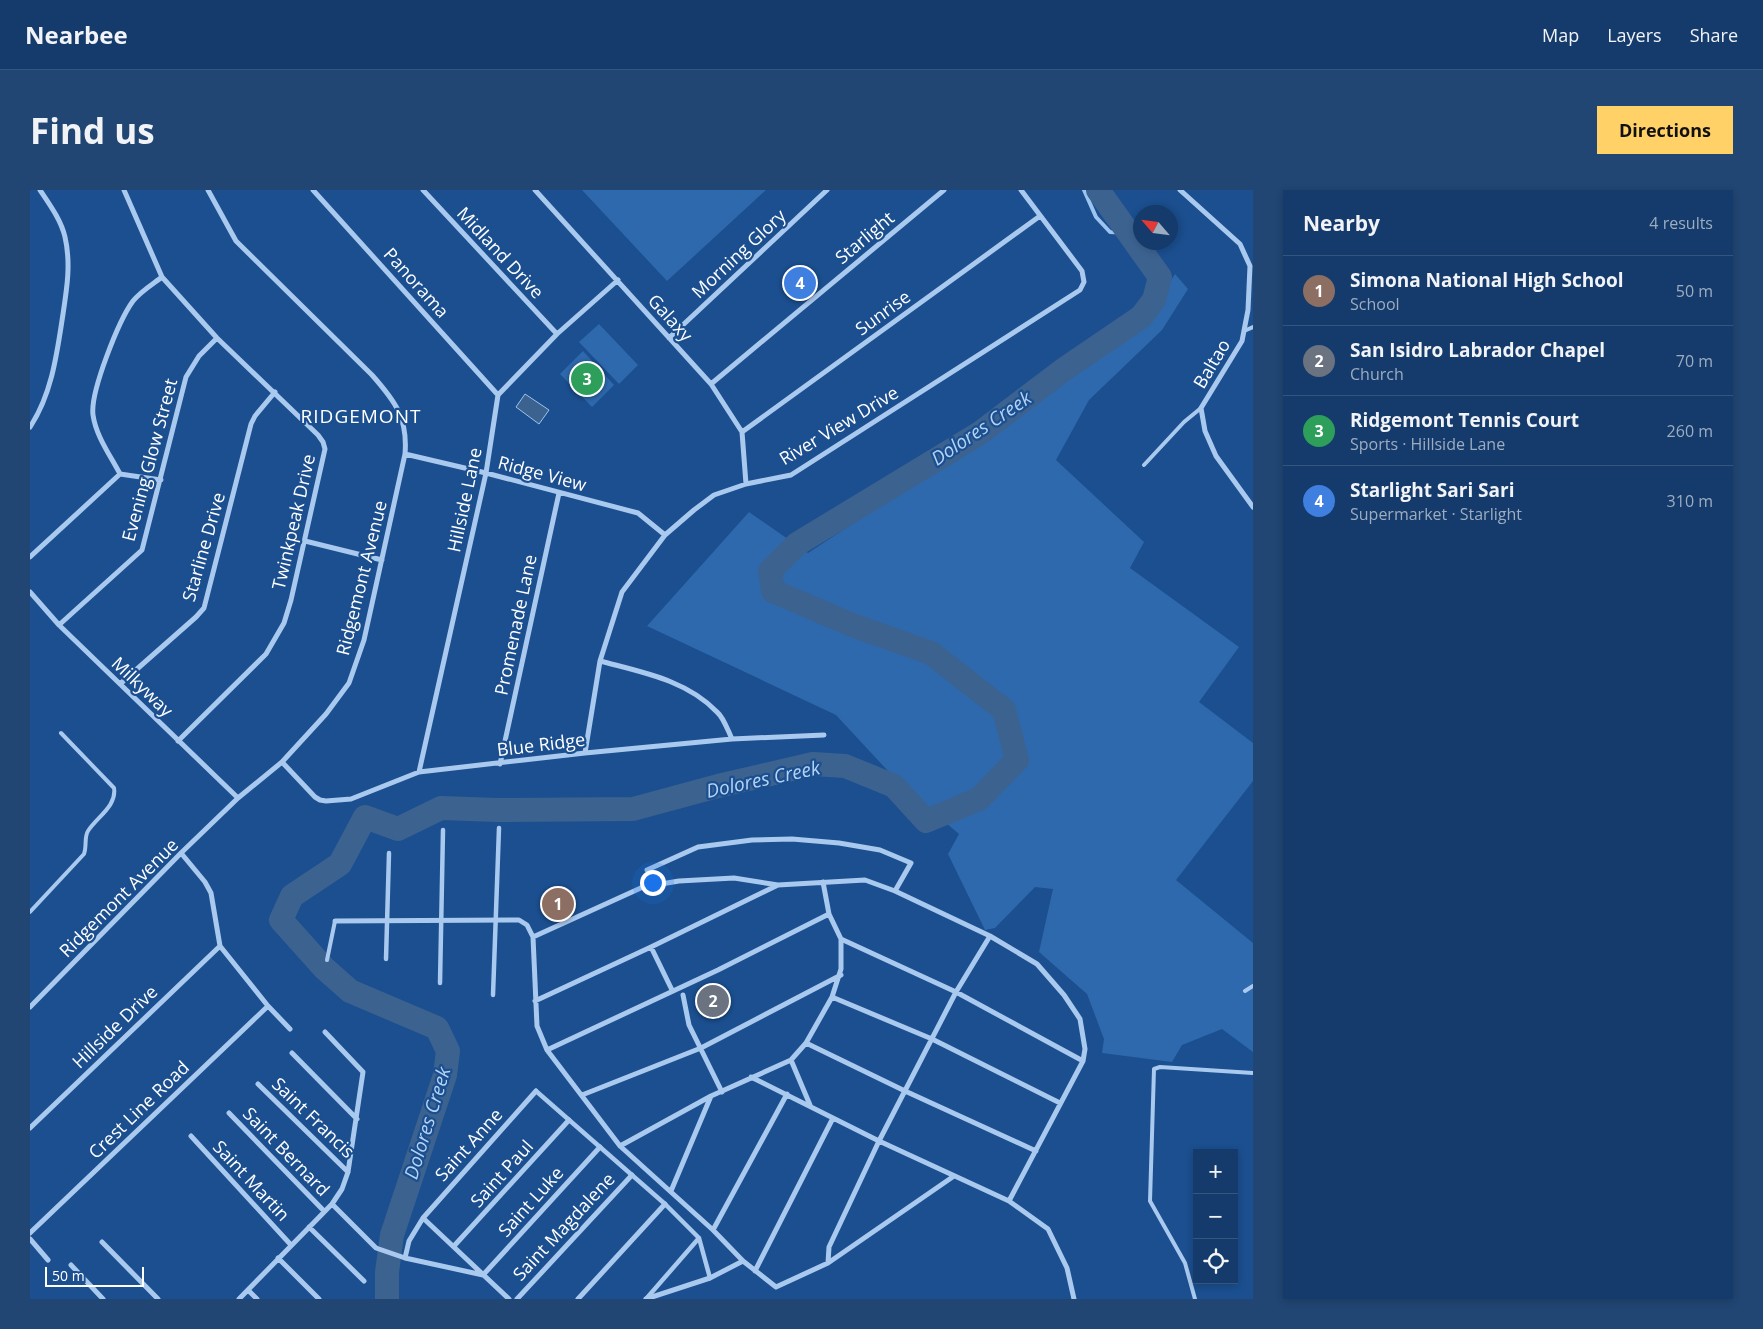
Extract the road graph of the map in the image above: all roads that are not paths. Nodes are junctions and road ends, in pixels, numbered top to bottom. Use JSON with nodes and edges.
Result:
{"nodes":[{"id":1,"x":40,"y":190,"type":"edge"},
{"id":2,"x":124,"y":190,"type":"edge"},
{"id":3,"x":208,"y":190,"type":"edge"},
{"id":4,"x":313,"y":190,"type":"edge"},
{"id":5,"x":424,"y":190,"type":"edge"},
{"id":6,"x":535,"y":190,"type":"edge"},
{"id":7,"x":827,"y":190,"type":"edge"},
{"id":8,"x":1021,"y":190,"type":"edge"},
{"id":9,"x":1180,"y":190,"type":"edge"},
{"id":10,"x":942,"y":191,"type":"edge"},
{"id":11,"x":1040,"y":216,"type":"junction"},
{"id":12,"x":162,"y":277,"type":"junction"},
{"id":13,"x":618,"y":280,"type":"junction"},
{"id":14,"x":1253,"y":327,"type":"edge"},
{"id":15,"x":1244,"y":331,"type":"junction"},
{"id":16,"x":557,"y":334,"type":"junction"},
{"id":17,"x":217,"y":338,"type":"junction"},
{"id":18,"x":669,"y":338,"type":"junction"},
{"id":19,"x":711,"y":384,"type":"junction"},
{"id":20,"x":275,"y":392,"type":"junction"},
{"id":21,"x":498,"y":395,"type":"junction"},
{"id":22,"x":1201,"y":408,"type":"junction"},
{"id":23,"x":30,"y":427,"type":"edge"},
{"id":24,"x":742,"y":432,"type":"junction"},
{"id":25,"x":405,"y":454,"type":"junction"},
{"id":26,"x":1144,"y":465,"type":"dead end"},
{"id":27,"x":486,"y":473,"type":"junction"},
{"id":28,"x":120,"y":474,"type":"junction"},
{"id":29,"x":161,"y":480,"type":"junction"},
{"id":30,"x":746,"y":484,"type":"junction"},
{"id":31,"x":560,"y":493,"type":"junction"},
{"id":32,"x":1253,"y":507,"type":"edge"},
{"id":33,"x":665,"y":536,"type":"junction"},
{"id":34,"x":305,"y":541,"type":"junction"},
{"id":35,"x":30,"y":557,"type":"edge"},
{"id":36,"x":382,"y":560,"type":"junction"},
{"id":37,"x":30,"y":592,"type":"edge"},
{"id":38,"x":59,"y":625,"type":"junction"},
{"id":39,"x":600,"y":661,"type":"junction"},
{"id":40,"x":120,"y":684,"type":"junction"},
{"id":41,"x":61,"y":734,"type":"dead end"},
{"id":42,"x":824,"y":735,"type":"dead end"},
{"id":43,"x":732,"y":739,"type":"junction"},
{"id":44,"x":178,"y":741,"type":"junction"},
{"id":45,"x":585,"y":753,"type":"junction"},
{"id":46,"x":282,"y":762,"type":"junction"},
{"id":47,"x":500,"y":764,"type":"junction"},
{"id":48,"x":419,"y":772,"type":"junction"},
{"id":49,"x":238,"y":798,"type":"junction"},
{"id":50,"x":499,"y":828,"type":"dead end"},
{"id":51,"x":443,"y":830,"type":"dead end"},
{"id":52,"x":181,"y":853,"type":"junction"},
{"id":53,"x":389,"y":853,"type":"dead end"},
{"id":54,"x":647,"y":870,"type":"dead end"},
{"id":55,"x":823,"y":882,"type":"junction"},
{"id":56,"x":778,"y":885,"type":"junction"},
{"id":57,"x":894,"y":891,"type":"junction"},
{"id":58,"x":30,"y":912,"type":"edge"},
{"id":59,"x":830,"y":914,"type":"junction"},
{"id":60,"x":387,"y":920,"type":"junction"},
{"id":61,"x":441,"y":920,"type":"junction"},
{"id":62,"x":495,"y":920,"type":"junction"},
{"id":63,"x":335,"y":921,"type":"joint"},
{"id":64,"x":990,"y":936,"type":"junction"},
{"id":65,"x":533,"y":937,"type":"junction"},
{"id":66,"x":841,"y":939,"type":"junction"},
{"id":67,"x":220,"y":946,"type":"junction"},
{"id":68,"x":651,"y":947,"type":"junction"},
{"id":69,"x":386,"y":959,"type":"dead end"},
{"id":70,"x":327,"y":960,"type":"dead end"},
{"id":71,"x":841,"y":975,"type":"junction"},
{"id":72,"x":440,"y":983,"type":"dead end"},
{"id":73,"x":1253,"y":986,"type":"edge"},
{"id":74,"x":672,"y":990,"type":"junction"},
{"id":75,"x":1246,"y":991,"type":"dead end"},
{"id":76,"x":956,"y":992,"type":"junction"},
{"id":77,"x":493,"y":995,"type":"dead end"},
{"id":78,"x":683,"y":995,"type":"dead end"},
{"id":79,"x":832,"y":997,"type":"junction"},
{"id":80,"x":535,"y":1000,"type":"junction"},
{"id":81,"x":268,"y":1006,"type":"junction"},
{"id":82,"x":30,"y":1007,"type":"edge"},
{"id":83,"x":290,"y":1029,"type":"dead end"},
{"id":84,"x":325,"y":1032,"type":"dead end"},
{"id":85,"x":932,"y":1039,"type":"junction"},
{"id":86,"x":806,"y":1043,"type":"junction"},
{"id":87,"x":700,"y":1048,"type":"junction"},
{"id":88,"x":547,"y":1050,"type":"junction"},
{"id":89,"x":292,"y":1053,"type":"dead end"},
{"id":90,"x":791,"y":1060,"type":"junction"},
{"id":91,"x":1083,"y":1062,"type":"junction"},
{"id":92,"x":1253,"y":1073,"type":"edge"},
{"id":93,"x":752,"y":1077,"type":"junction"},
{"id":94,"x":258,"y":1084,"type":"dead end"},
{"id":95,"x":536,"y":1091,"type":"joint"},
{"id":96,"x":905,"y":1091,"type":"junction"},
{"id":97,"x":722,"y":1092,"type":"junction"},
{"id":98,"x":787,"y":1094,"type":"junction"},
{"id":99,"x":582,"y":1095,"type":"junction"},
{"id":100,"x":712,"y":1096,"type":"junction"},
{"id":101,"x":1060,"y":1103,"type":"junction"},
{"id":102,"x":811,"y":1106,"type":"junction"},
{"id":103,"x":228,"y":1113,"type":"dead end"},
{"id":104,"x":833,"y":1118,"type":"junction"},
{"id":105,"x":357,"y":1119,"type":"junction"},
{"id":106,"x":569,"y":1120,"type":"junction"},
{"id":107,"x":30,"y":1128,"type":"edge"},
{"id":108,"x":190,"y":1136,"type":"dead end"},
{"id":109,"x":879,"y":1141,"type":"junction"},
{"id":110,"x":620,"y":1146,"type":"junction"},
{"id":111,"x":600,"y":1147,"type":"junction"},
{"id":112,"x":1036,"y":1151,"type":"junction"},
{"id":113,"x":348,"y":1172,"type":"junction"},
{"id":114,"x":632,"y":1175,"type":"junction"},
{"id":115,"x":954,"y":1176,"type":"junction"},
{"id":116,"x":671,"y":1191,"type":"junction"},
{"id":117,"x":1008,"y":1201,"type":"junction"},
{"id":118,"x":332,"y":1204,"type":"junction"},
{"id":119,"x":665,"y":1204,"type":"junction"},
{"id":120,"x":324,"y":1211,"type":"junction"},
{"id":121,"x":423,"y":1218,"type":"junction"},
{"id":122,"x":309,"y":1227,"type":"junction"},
{"id":123,"x":713,"y":1230,"type":"junction"},
{"id":124,"x":30,"y":1233,"type":"edge"},
{"id":125,"x":699,"y":1238,"type":"junction"},
{"id":126,"x":30,"y":1239,"type":"edge"},
{"id":127,"x":102,"y":1242,"type":"dead end"},
{"id":128,"x":291,"y":1245,"type":"junction"},
{"id":129,"x":454,"y":1246,"type":"junction"},
{"id":130,"x":278,"y":1258,"type":"junction"},
{"id":131,"x":405,"y":1258,"type":"junction"},
{"id":132,"x":48,"y":1260,"type":"dead end"},
{"id":133,"x":744,"y":1261,"type":"junction"},
{"id":134,"x":828,"y":1263,"type":"junction"},
{"id":135,"x":71,"y":1266,"type":"dead end"},
{"id":136,"x":755,"y":1271,"type":"junction"},
{"id":137,"x":483,"y":1275,"type":"junction"},
{"id":138,"x":710,"y":1278,"type":"junction"},
{"id":139,"x":364,"y":1281,"type":"dead end"},
{"id":140,"x":248,"y":1290,"type":"junction"},
{"id":141,"x":103,"y":1299,"type":"edge"},
{"id":142,"x":158,"y":1299,"type":"edge"},
{"id":143,"x":239,"y":1299,"type":"edge"},
{"id":144,"x":257,"y":1299,"type":"edge"},
{"id":145,"x":319,"y":1299,"type":"edge"},
{"id":146,"x":509,"y":1299,"type":"edge"},
{"id":147,"x":517,"y":1299,"type":"edge"},
{"id":148,"x":578,"y":1299,"type":"edge"},
{"id":149,"x":646,"y":1299,"type":"edge"},
{"id":150,"x":1074,"y":1299,"type":"edge"},
{"id":151,"x":1195,"y":1299,"type":"edge"}],
"edges":[{"from":1,"to":23,"type":"street"},
{"from":2,"to":12,"type":"street","name":"Twinkpeak Drive"},
{"from":3,"to":25,"type":"street","name":"Ridgemont Avenue"},
{"from":4,"to":21,"type":"street","name":"Panorama"},
{"from":5,"to":16,"type":"street","name":"Midland Drive"},
{"from":6,"to":13,"type":"street","name":"Galaxy"},
{"from":7,"to":18,"type":"street","name":"Morning Glory"},
{"from":8,"to":11,"type":"street"},
{"from":9,"to":15,"type":"street","name":"Baltao"},
{"from":10,"to":19,"type":"street","name":"Starlight"},
{"from":11,"to":24,"type":"street","name":"Sunrise"},
{"from":11,"to":30,"type":"street","name":"River View Drive"},
{"from":12,"to":17,"type":"street","name":"Twinkpeak Drive"},
{"from":12,"to":28,"type":"street"},
{"from":13,"to":16,"type":"street"},
{"from":13,"to":18,"type":"street","name":"Galaxy"},
{"from":14,"to":15,"type":"lane"},
{"from":15,"to":22,"type":"street","name":"Baltao"},
{"from":16,"to":21,"type":"street"},
{"from":17,"to":20,"type":"street","name":"Twinkpeak Drive"},
{"from":17,"to":29,"type":"street","name":"Evening Glow Street"},
{"from":18,"to":19,"type":"street","name":"Galaxy"},
{"from":19,"to":24,"type":"street","name":"Galaxy"},
{"from":20,"to":34,"type":"street","name":"Twinkpeak Drive"},
{"from":20,"to":40,"type":"street","name":"Starline Drive"},
{"from":21,"to":27,"type":"street","name":"Hillside Lane"},
{"from":22,"to":26,"type":"lane"},
{"from":22,"to":32,"type":"street","name":"Baltao"},
{"from":24,"to":30,"type":"street","name":"Galaxy"},
{"from":25,"to":27,"type":"street","name":"Ridge View"},
{"from":25,"to":36,"type":"street","name":"Ridgemont Avenue"},
{"from":27,"to":31,"type":"street","name":"Ridge View"},
{"from":27,"to":48,"type":"street","name":"Hillside Lane"},
{"from":28,"to":29,"type":"street"},
{"from":28,"to":35,"type":"street"},
{"from":29,"to":38,"type":"street","name":"Evening Glow Street"},
{"from":30,"to":33,"type":"street","name":"River View Drive"},
{"from":31,"to":33,"type":"street","name":"Ridge View"},
{"from":31,"to":47,"type":"street","name":"Promenade Lane"},
{"from":33,"to":39,"type":"street","name":"River View Drive"},
{"from":34,"to":36,"type":"street"},
{"from":34,"to":44,"type":"street","name":"Twinkpeak Drive"},
{"from":36,"to":46,"type":"street","name":"Ridgemont Avenue"},
{"from":37,"to":38,"type":"street","name":"Milkyway"},
{"from":38,"to":40,"type":"street","name":"Milkyway"},
{"from":39,"to":43,"type":"street"},
{"from":39,"to":45,"type":"street","name":"River View Drive"},
{"from":40,"to":44,"type":"street","name":"Milkyway"},
{"from":41,"to":58,"type":"lane"},
{"from":42,"to":43,"type":"street","name":"Blue Ridge"},
{"from":43,"to":45,"type":"street","name":"Blue Ridge"},
{"from":44,"to":49,"type":"street","name":"Milkyway"},
{"from":45,"to":47,"type":"street","name":"Blue Ridge"},
{"from":46,"to":48,"type":"street","name":"Blue Ridge"},
{"from":46,"to":49,"type":"street","name":"Ridgemont Avenue"},
{"from":47,"to":48,"type":"street","name":"Blue Ridge"},
{"from":49,"to":52,"type":"street","name":"Ridgemont Avenue"},
{"from":50,"to":62,"type":"street"},
{"from":51,"to":61,"type":"street"},
{"from":52,"to":67,"type":"street"},
{"from":52,"to":82,"type":"street","name":"Ridgemont Avenue"},
{"from":53,"to":60,"type":"street"},
{"from":54,"to":57,"type":"street"},
{"from":55,"to":56,"type":"street"},
{"from":55,"to":57,"type":"street"},
{"from":55,"to":59,"type":"street"},
{"from":56,"to":65,"type":"street"},
{"from":56,"to":68,"type":"street"},
{"from":57,"to":64,"type":"street"},
{"from":59,"to":66,"type":"street"},
{"from":59,"to":74,"type":"street"},
{"from":60,"to":61,"type":"street"},
{"from":60,"to":63,"type":"street"},
{"from":60,"to":69,"type":"street"},
{"from":61,"to":62,"type":"street"},
{"from":61,"to":72,"type":"street"},
{"from":62,"to":65,"type":"street"},
{"from":62,"to":77,"type":"street"},
{"from":63,"to":70,"type":"lane"},
{"from":64,"to":76,"type":"street"},
{"from":64,"to":91,"type":"street"},
{"from":65,"to":80,"type":"street"},
{"from":66,"to":71,"type":"street"},
{"from":66,"to":76,"type":"street"},
{"from":67,"to":81,"type":"street"},
{"from":67,"to":107,"type":"street","name":"Hillside Drive"},
{"from":68,"to":74,"type":"street"},
{"from":68,"to":80,"type":"street"},
{"from":71,"to":79,"type":"street"},
{"from":71,"to":87,"type":"street"},
{"from":73,"to":75,"type":"lane"},
{"from":74,"to":88,"type":"street"},
{"from":76,"to":85,"type":"street"},
{"from":76,"to":91,"type":"street"},
{"from":78,"to":87,"type":"street"},
{"from":79,"to":85,"type":"street"},
{"from":79,"to":86,"type":"street"},
{"from":80,"to":88,"type":"street"},
{"from":81,"to":83,"type":"street"},
{"from":81,"to":124,"type":"street","name":"Crest Line Road"},
{"from":84,"to":105,"type":"street"},
{"from":85,"to":96,"type":"street"},
{"from":85,"to":101,"type":"street"},
{"from":86,"to":90,"type":"street"},
{"from":86,"to":96,"type":"street"},
{"from":87,"to":97,"type":"street"},
{"from":87,"to":99,"type":"street"},
{"from":88,"to":99,"type":"street"},
{"from":89,"to":105,"type":"street"},
{"from":90,"to":93,"type":"street"},
{"from":90,"to":102,"type":"street"},
{"from":91,"to":101,"type":"street"},
{"from":92,"to":151,"type":"lane"},
{"from":93,"to":97,"type":"street"},
{"from":93,"to":98,"type":"street"},
{"from":94,"to":113,"type":"street","name":"Saint Francis"},
{"from":95,"to":106,"type":"street"},
{"from":95,"to":121,"type":"street","name":"Saint Anne"},
{"from":96,"to":109,"type":"street"},
{"from":96,"to":112,"type":"street"},
{"from":97,"to":100,"type":"street"},
{"from":98,"to":102,"type":"street"},
{"from":98,"to":123,"type":"street"},
{"from":99,"to":110,"type":"street"},
{"from":100,"to":110,"type":"street"},
{"from":100,"to":116,"type":"street"},
{"from":101,"to":112,"type":"street"},
{"from":102,"to":104,"type":"street"},
{"from":103,"to":120,"type":"street","name":"Saint Bernard"},
{"from":104,"to":109,"type":"street"},
{"from":104,"to":136,"type":"street"},
{"from":105,"to":113,"type":"street"},
{"from":106,"to":111,"type":"street"},
{"from":106,"to":129,"type":"street","name":"Saint Paul"},
{"from":108,"to":128,"type":"street","name":"Saint Martin"},
{"from":109,"to":115,"type":"street"},
{"from":109,"to":134,"type":"street"},
{"from":110,"to":116,"type":"street"},
{"from":111,"to":114,"type":"street"},
{"from":111,"to":137,"type":"street","name":"Saint Luke"},
{"from":112,"to":117,"type":"street"},
{"from":113,"to":118,"type":"street"},
{"from":114,"to":119,"type":"street"},
{"from":114,"to":147,"type":"street","name":"Saint Magdalene"},
{"from":115,"to":117,"type":"street"},
{"from":115,"to":134,"type":"street"},
{"from":116,"to":123,"type":"street"},
{"from":117,"to":150,"type":"street"},
{"from":118,"to":120,"type":"street"},
{"from":118,"to":131,"type":"street"},
{"from":119,"to":125,"type":"street"},
{"from":119,"to":148,"type":"street"},
{"from":120,"to":122,"type":"street"},
{"from":121,"to":129,"type":"street"},
{"from":121,"to":131,"type":"street","name":"Saint Anne"},
{"from":122,"to":128,"type":"street"},
{"from":122,"to":139,"type":"street"},
{"from":123,"to":133,"type":"street"},
{"from":125,"to":138,"type":"street"},
{"from":125,"to":149,"type":"street"},
{"from":126,"to":132,"type":"street"},
{"from":127,"to":142,"type":"street"},
{"from":128,"to":130,"type":"street"},
{"from":129,"to":137,"type":"street"},
{"from":130,"to":140,"type":"street"},
{"from":130,"to":145,"type":"street"},
{"from":131,"to":137,"type":"street"},
{"from":133,"to":136,"type":"street"},
{"from":133,"to":138,"type":"street"},
{"from":134,"to":136,"type":"street"},
{"from":135,"to":141,"type":"street"},
{"from":137,"to":146,"type":"street"},
{"from":138,"to":149,"type":"street"},
{"from":140,"to":143,"type":"street"},
{"from":140,"to":144,"type":"street"}]}
